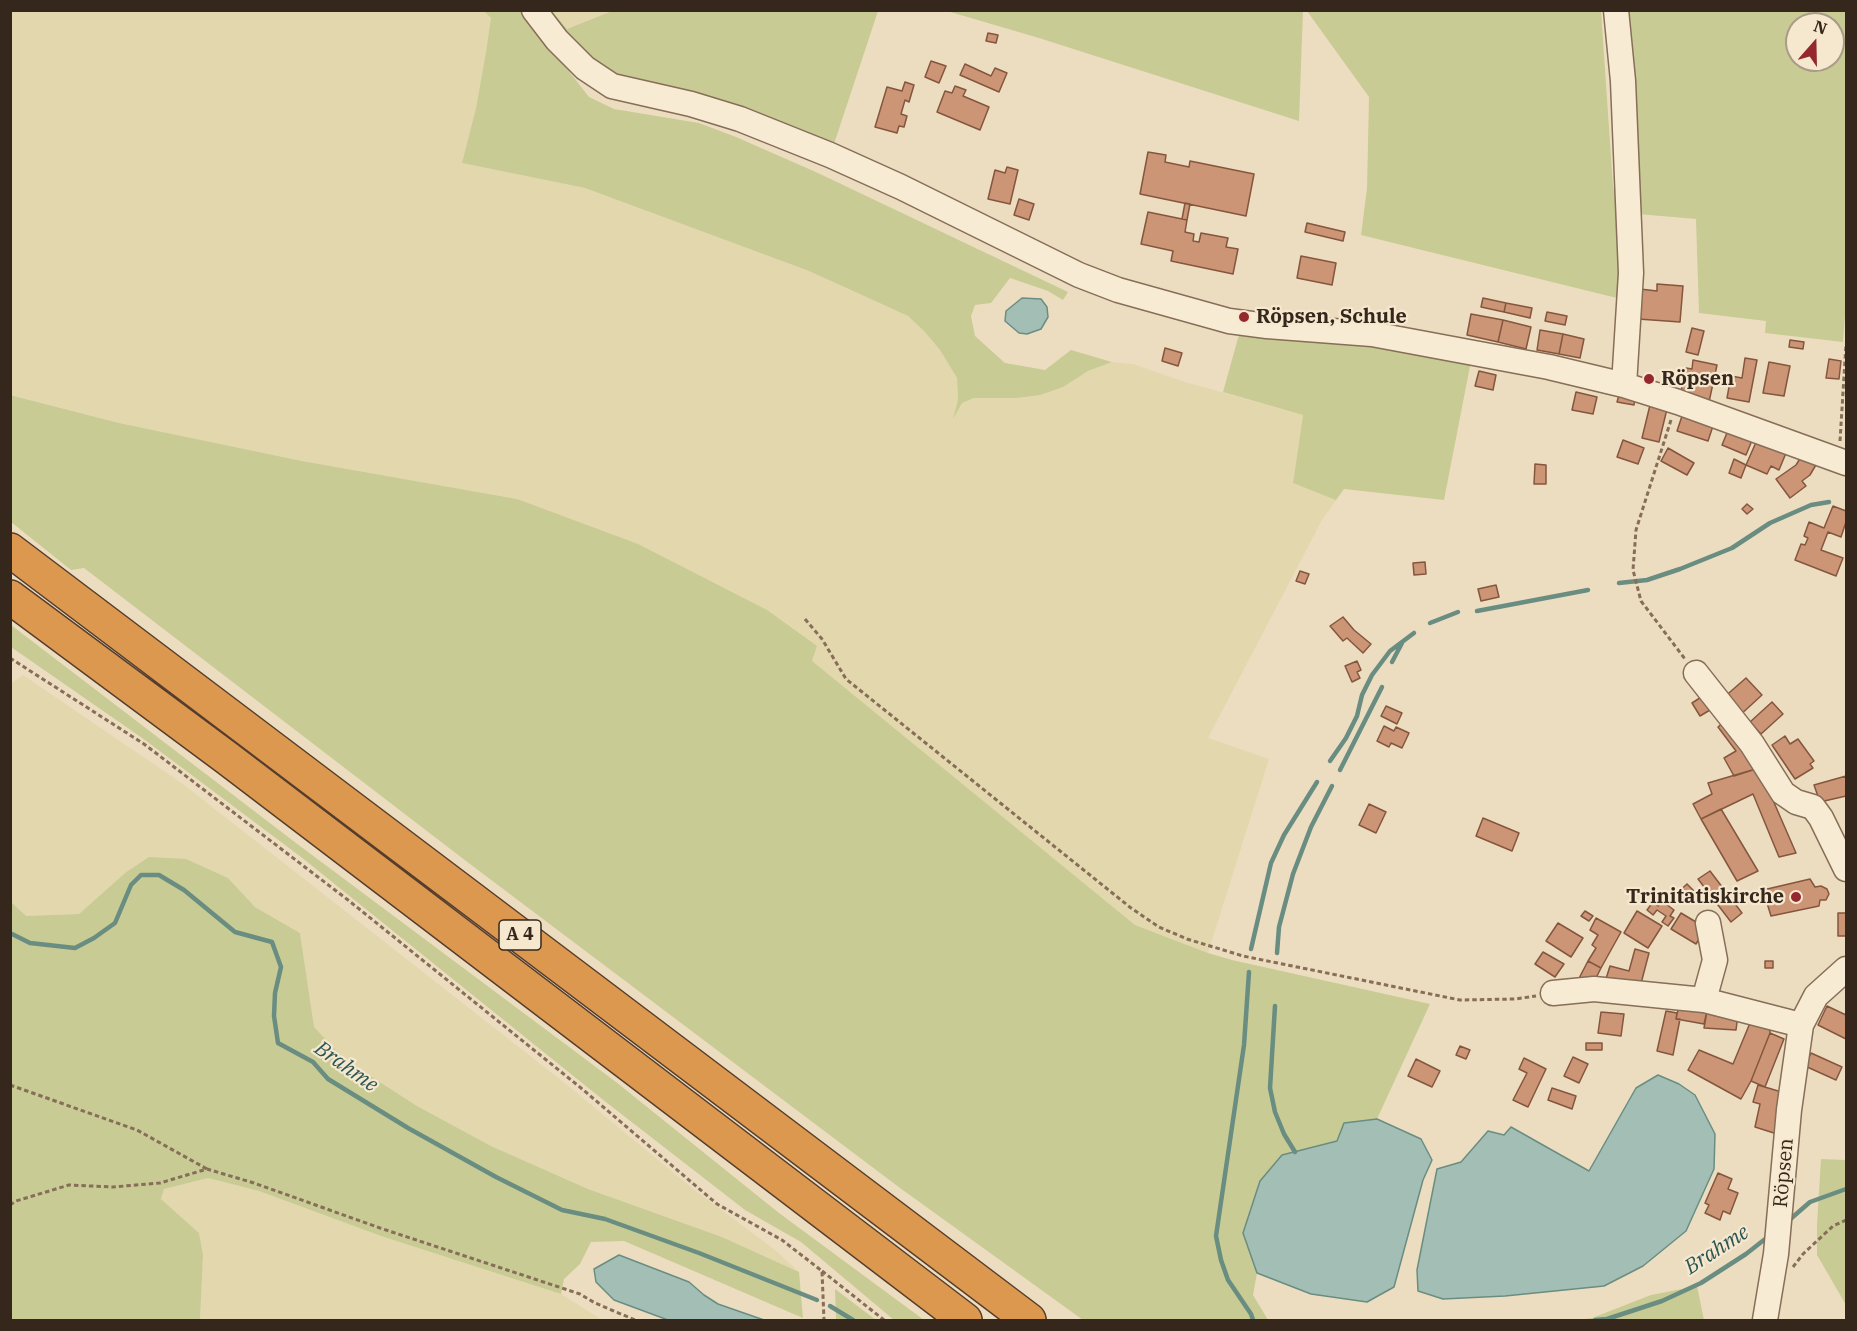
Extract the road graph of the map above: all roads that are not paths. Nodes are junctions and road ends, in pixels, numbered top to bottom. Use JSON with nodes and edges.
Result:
{"nodes":[{"id":1,"x":534,"y":10,"type":"edge"},
{"id":2,"x":1616,"y":10,"type":"edge"},
{"id":3,"x":1624,"y":385,"type":"junction"},
{"id":4,"x":1843,"y":461,"type":"edge"},
{"id":5,"x":10,"y":550,"type":"edge"},
{"id":6,"x":10,"y":597,"type":"edge"},
{"id":7,"x":1696,"y":672,"type":"road end"},
{"id":8,"x":1846,"y":869,"type":"edge"},
{"id":9,"x":1708,"y":923,"type":"dead end"},
{"id":10,"x":1846,"y":969,"type":"edge"},
{"id":11,"x":1553,"y":993,"type":"road end"},
{"id":12,"x":1704,"y":1000,"type":"junction"},
{"id":13,"x":1801,"y":1025,"type":"junction"},
{"id":14,"x":965,"y":1320,"type":"edge"},
{"id":15,"x":1029,"y":1320,"type":"edge"},
{"id":16,"x":1765,"y":1320,"type":"edge"}],
"edges":[{"from":1,"to":3,"type":"street"},
{"from":2,"to":3,"type":"street"},
{"from":3,"to":4,"type":"street"},
{"from":5,"to":15,"type":"highway","number":"A 4"},
{"from":6,"to":14,"type":"highway","number":"A 4"},
{"from":7,"to":8,"type":"street"},
{"from":9,"to":12,"type":"street"},
{"from":10,"to":13,"type":"street","name":"Röpsen"},
{"from":11,"to":12,"type":"street"},
{"from":12,"to":13,"type":"street"},
{"from":13,"to":16,"type":"street","name":"Röpsen"}]}
